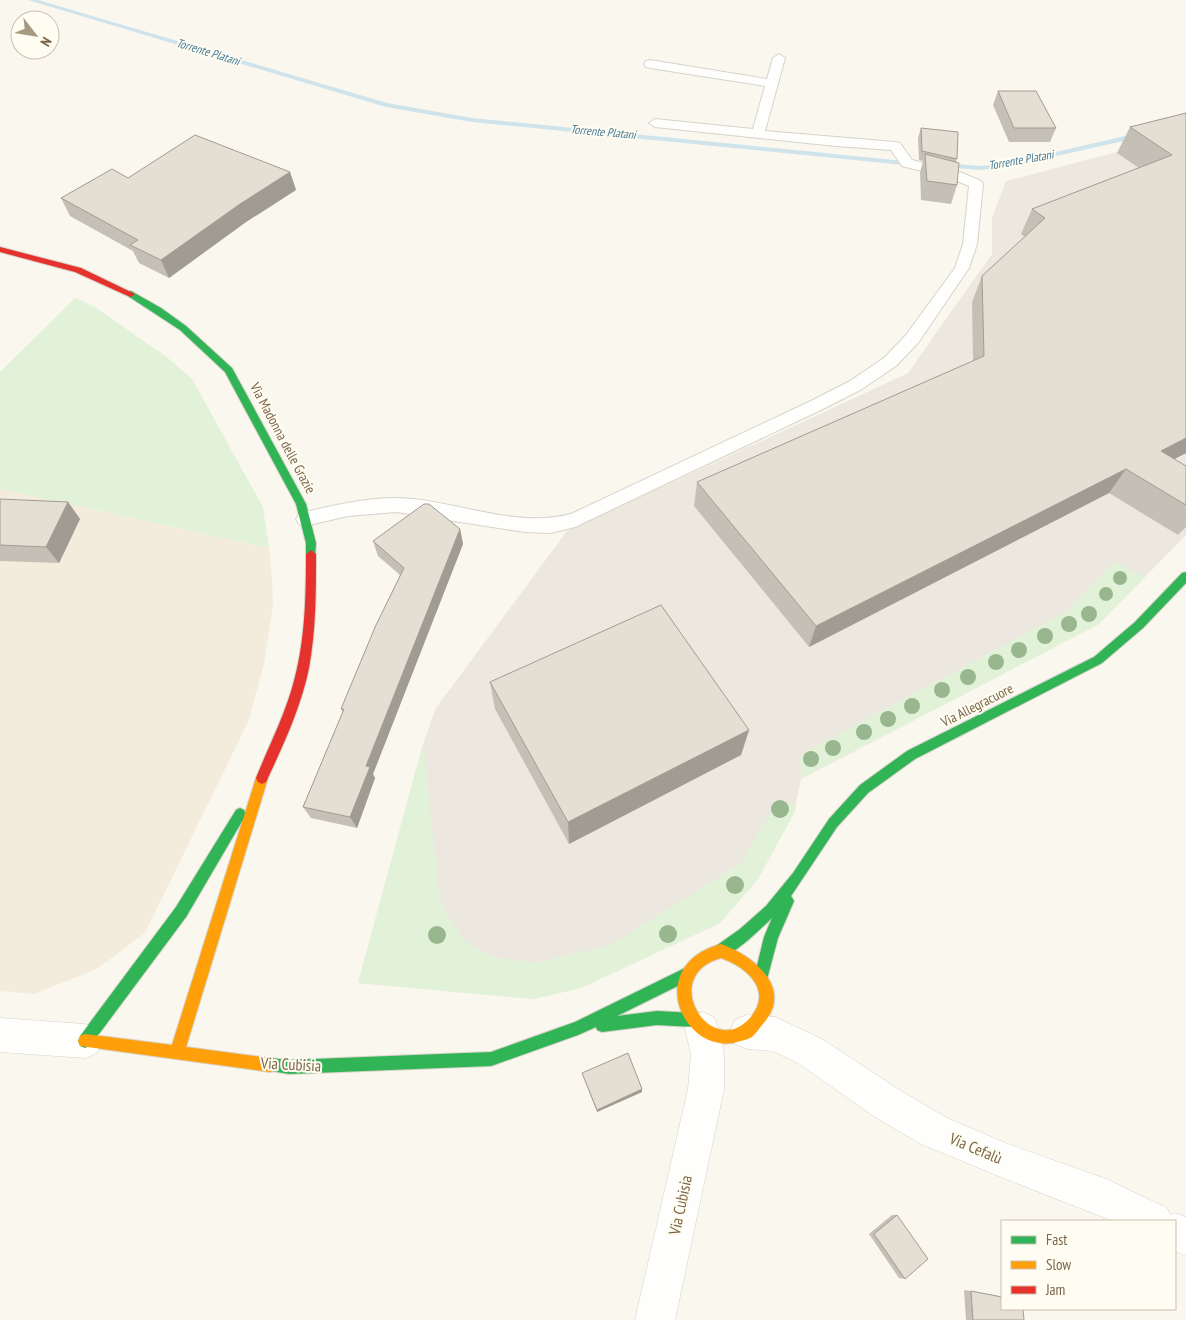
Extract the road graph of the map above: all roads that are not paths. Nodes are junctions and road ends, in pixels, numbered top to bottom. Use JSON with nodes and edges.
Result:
{"nodes":[{"id":1,"x":779,"y":58,"type":"dead end"},
{"id":2,"x":650,"y":64,"type":"dead end"},
{"id":3,"x":772,"y":83,"type":"junction"},
{"id":4,"x":655,"y":123,"type":"dead end"},
{"id":5,"x":758,"y":134,"type":"junction"},
{"id":6,"x":0,"y":249,"type":"edge"},
{"id":7,"x":305,"y":519,"type":"junction"},
{"id":8,"x":1186,"y":576,"type":"edge"},
{"id":9,"x":263,"y":776,"type":"junction"},
{"id":10,"x":798,"y":877,"type":"junction"},
{"id":11,"x":721,"y":951,"type":"junction"},
{"id":12,"x":686,"y":975,"type":"junction"},
{"id":13,"x":763,"y":984,"type":"junction"},
{"id":14,"x":578,"y":1028,"type":"junction"},
{"id":15,"x":719,"y":1030,"type":"junction"},
{"id":16,"x":0,"y":1035,"type":"edge"},
{"id":17,"x":85,"y":1041,"type":"junction"},
{"id":18,"x":810,"y":1051,"type":"junction"},
{"id":19,"x":177,"y":1052,"type":"junction"},
{"id":20,"x":1152,"y":1220,"type":"edge"},
{"id":21,"x":655,"y":1320,"type":"edge"}],
"edges":[{"from":1,"to":3,"type":"lane"},
{"from":2,"to":3,"type":"lane"},
{"from":3,"to":5,"type":"lane"},
{"from":4,"to":5,"type":"lane"},
{"from":5,"to":7,"type":"lane"},
{"from":6,"to":7,"type":"street","name":"Via Madonna delle Grazie"},
{"from":7,"to":9,"type":"street","name":"Via Madonna delle Grazie"},
{"from":8,"to":10,"type":"street","name":"Via Allegracuore"},
{"from":9,"to":17,"type":"street"},
{"from":9,"to":19,"type":"street"},
{"from":10,"to":11,"type":"street"},
{"from":10,"to":13,"type":"street"},
{"from":11,"to":12,"type":"street"},
{"from":11,"to":13,"type":"street"},
{"from":12,"to":14,"type":"street"},
{"from":12,"to":15,"type":"street"},
{"from":13,"to":15,"type":"street"},
{"from":13,"to":18,"type":"street"},
{"from":14,"to":15,"type":"street"},
{"from":14,"to":19,"type":"street","name":"Via Cubisia"},
{"from":15,"to":18,"type":"street"},
{"from":15,"to":21,"type":"street","name":"Via Cubisia"},
{"from":16,"to":17,"type":"street","name":"Via Cubisia"},
{"from":17,"to":19,"type":"street","name":"Via Cubisia"},
{"from":18,"to":20,"type":"street","name":"Via Cefalù"}]}
